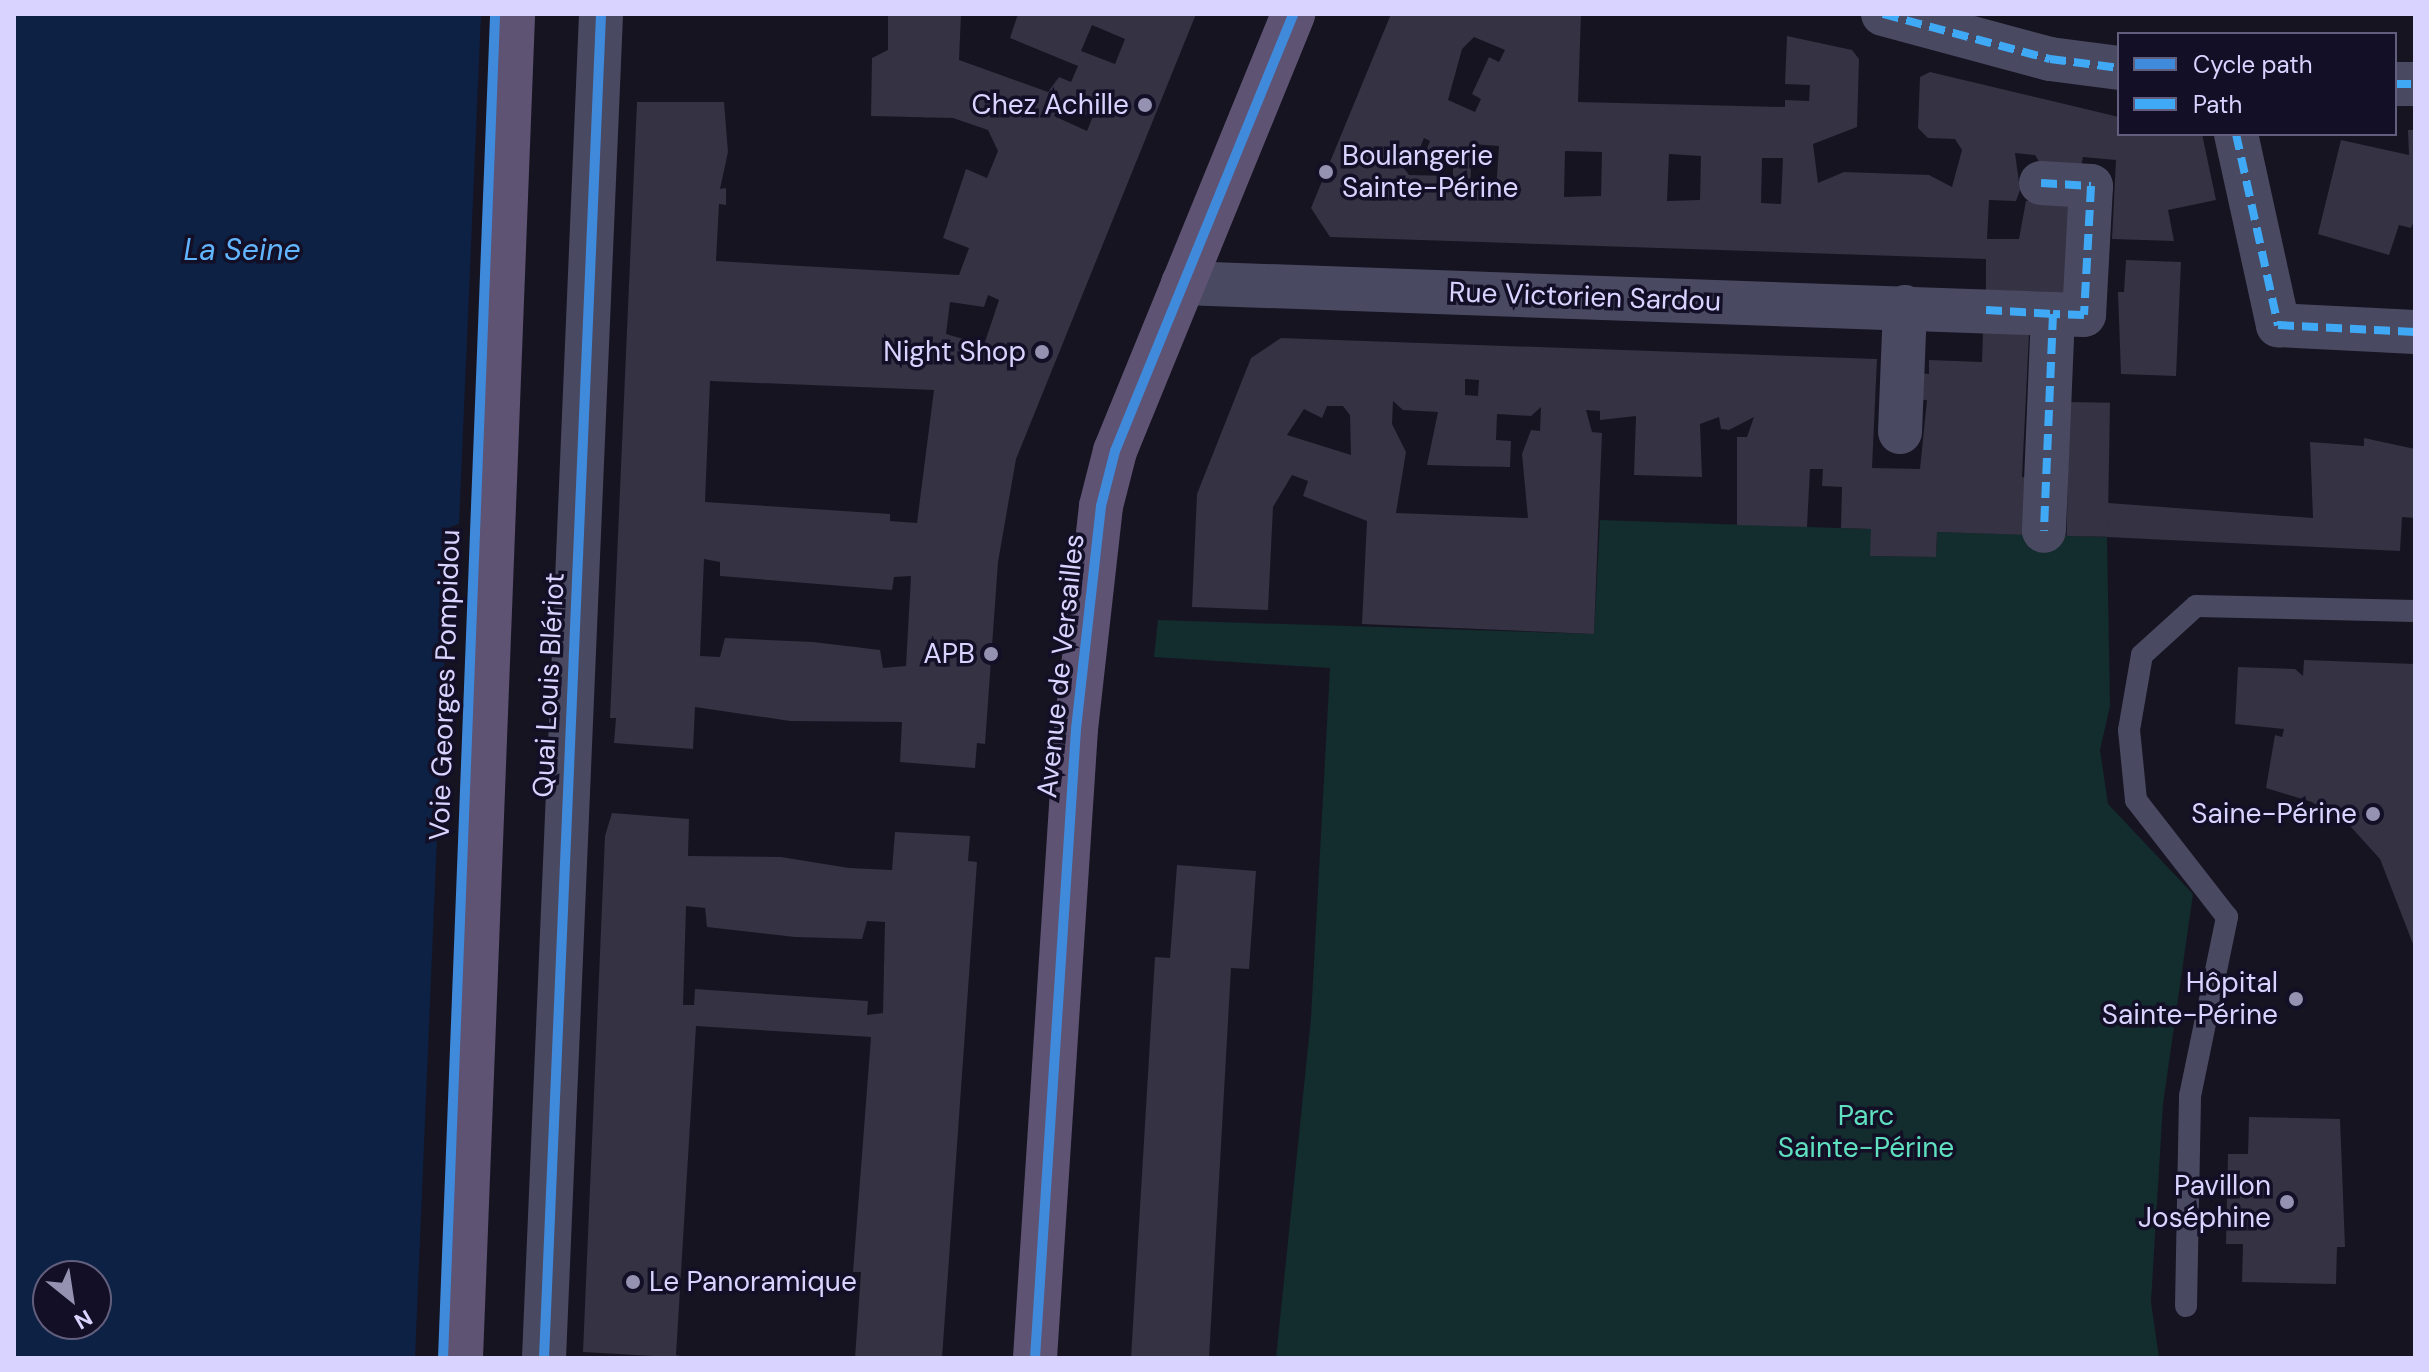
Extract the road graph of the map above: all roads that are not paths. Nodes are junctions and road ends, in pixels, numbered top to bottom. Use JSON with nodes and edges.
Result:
{"nodes":[{"id":1,"x":513,"y":14,"type":"edge"},
{"id":2,"x":601,"y":14,"type":"edge"},
{"id":3,"x":1293,"y":14,"type":"edge"},
{"id":4,"x":1883,"y":14,"type":"edge"},
{"id":5,"x":2117,"y":68,"type":"edge"},
{"id":6,"x":2236,"y":136,"type":"edge"},
{"id":7,"x":2041,"y":183,"type":"dead end"},
{"id":8,"x":1183,"y":283,"type":"junction"},
{"id":9,"x":1905,"y":307,"type":"junction"},
{"id":10,"x":2053,"y":314,"type":"junction"},
{"id":11,"x":2415,"y":332,"type":"edge"},
{"id":12,"x":1900,"y":432,"type":"dead end"},
{"id":13,"x":2044,"y":531,"type":"dead end"},
{"id":14,"x":2415,"y":611,"type":"edge"},
{"id":15,"x":2186,"y":1306,"type":"dead end"},
{"id":16,"x":461,"y":1358,"type":"edge"},
{"id":17,"x":544,"y":1358,"type":"edge"},
{"id":18,"x":1035,"y":1358,"type":"edge"}],
"edges":[{"from":1,"to":16,"type":"main road","name":"Voie Georges Pompidou"},
{"from":2,"to":17,"type":"street","name":"Quai Louis Blériot"},
{"from":3,"to":8,"type":"main road","name":"Avenue de Versailles"},
{"from":4,"to":5,"type":"street"},
{"from":6,"to":11,"type":"street"},
{"from":7,"to":10,"type":"street","name":"Rue Victorien Sardou"},
{"from":8,"to":9,"type":"street","name":"Rue Victorien Sardou"},
{"from":8,"to":18,"type":"main road","name":"Avenue de Versailles"},
{"from":9,"to":10,"type":"street","name":"Rue Victorien Sardou"},
{"from":9,"to":12,"type":"street"},
{"from":10,"to":13,"type":"street"},
{"from":14,"to":15,"type":"lane"}]}
